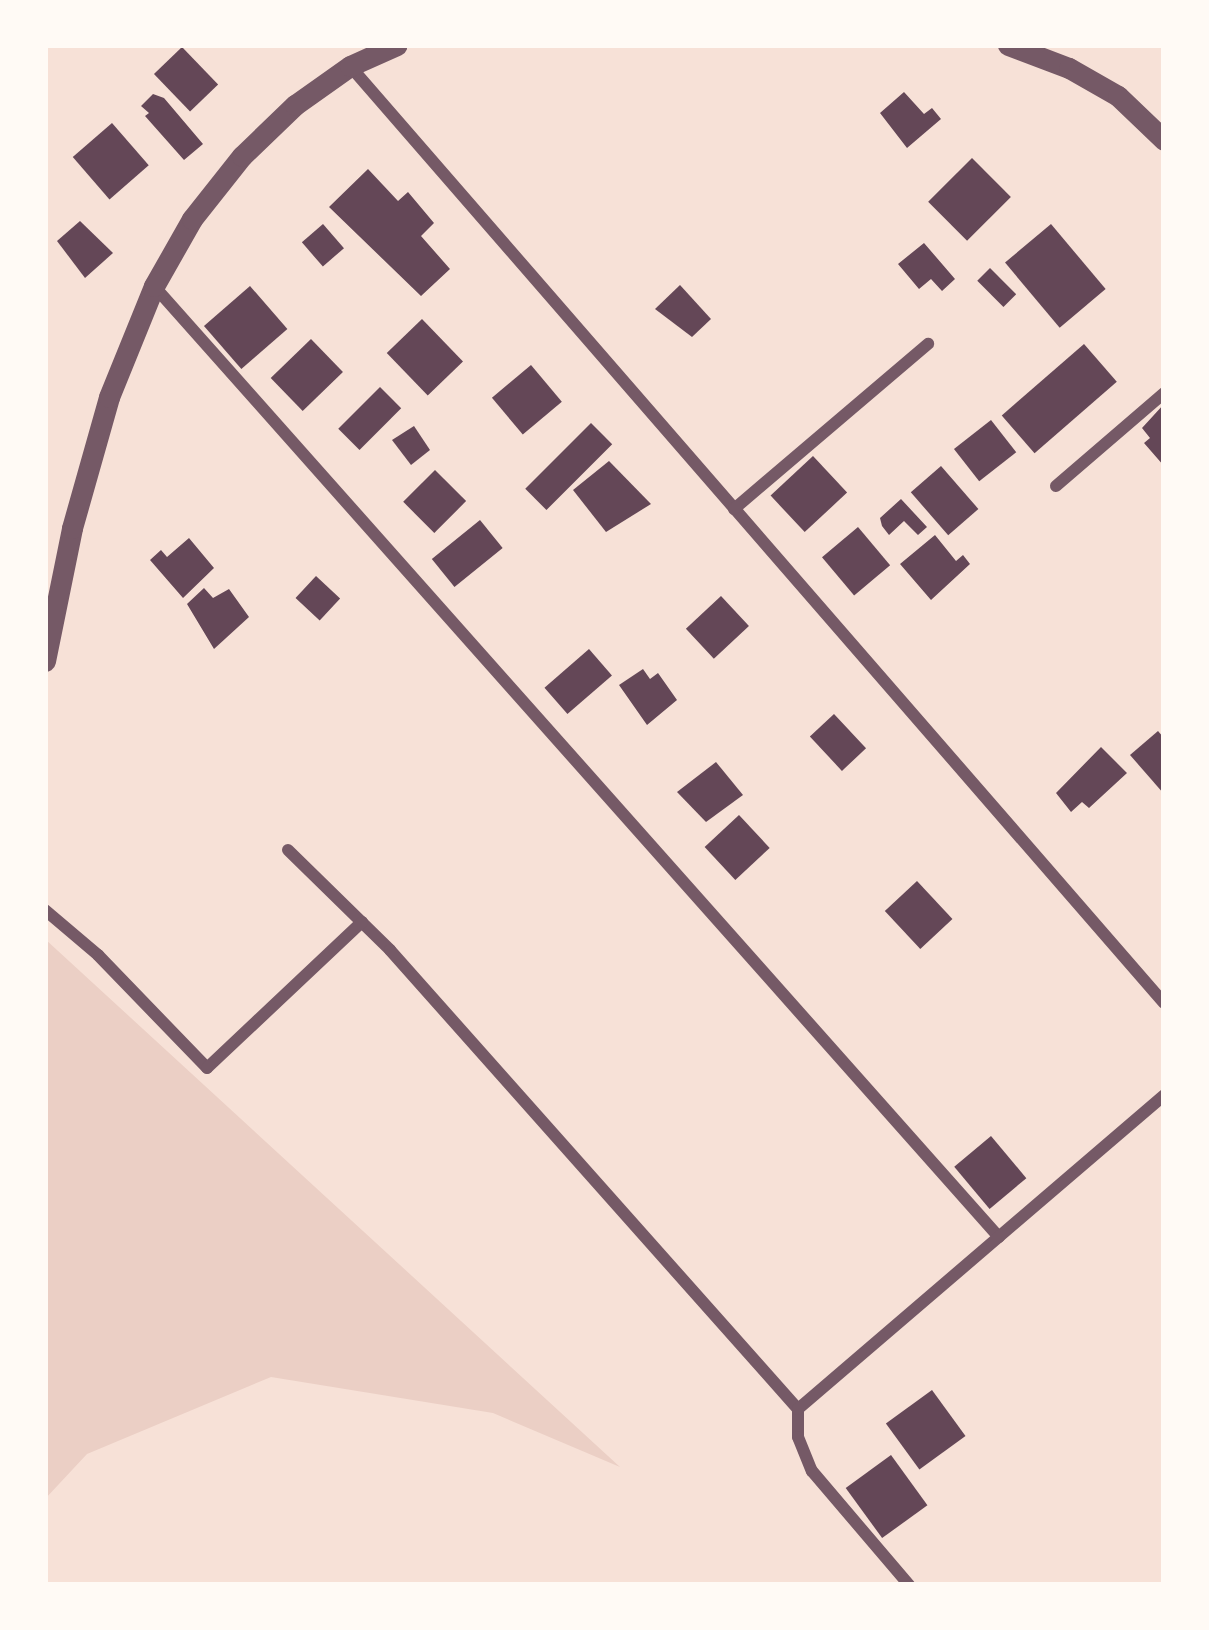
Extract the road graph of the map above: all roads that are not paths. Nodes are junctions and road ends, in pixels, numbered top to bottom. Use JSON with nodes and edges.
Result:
{"nodes":[{"id":1,"x":397,"y":45,"type":"edge"},
{"id":2,"x":1008,"y":45,"type":"edge"},
{"id":3,"x":350,"y":66,"type":"junction"},
{"id":4,"x":1164,"y":140,"type":"edge"},
{"id":5,"x":154,"y":286,"type":"junction"},
{"id":6,"x":928,"y":344,"type":"dead end"},
{"id":7,"x":1164,"y":393,"type":"edge"},
{"id":8,"x":1055,"y":486,"type":"dead end"},
{"id":9,"x":734,"y":509,"type":"junction"},
{"id":10,"x":45,"y":661,"type":"edge"},
{"id":11,"x":289,"y":850,"type":"dead end"},
{"id":12,"x":45,"y":910,"type":"edge"},
{"id":13,"x":362,"y":922,"type":"junction"},
{"id":14,"x":1164,"y":1003,"type":"edge"},
{"id":15,"x":1164,"y":1095,"type":"edge"},
{"id":16,"x":999,"y":1237,"type":"junction"},
{"id":17,"x":798,"y":1409,"type":"junction"},
{"id":18,"x":909,"y":1585,"type":"edge"}],
"edges":[{"from":1,"to":3,"type":"street"},
{"from":2,"to":4,"type":"street"},
{"from":3,"to":5,"type":"street"},
{"from":3,"to":9,"type":"street"},
{"from":5,"to":10,"type":"street"},
{"from":5,"to":16,"type":"street"},
{"from":6,"to":9,"type":"street"},
{"from":7,"to":8,"type":"street"},
{"from":9,"to":14,"type":"street"},
{"from":11,"to":13,"type":"street"},
{"from":12,"to":13,"type":"street"},
{"from":13,"to":17,"type":"street"},
{"from":15,"to":16,"type":"street"},
{"from":16,"to":17,"type":"street"},
{"from":17,"to":18,"type":"street"}]}
